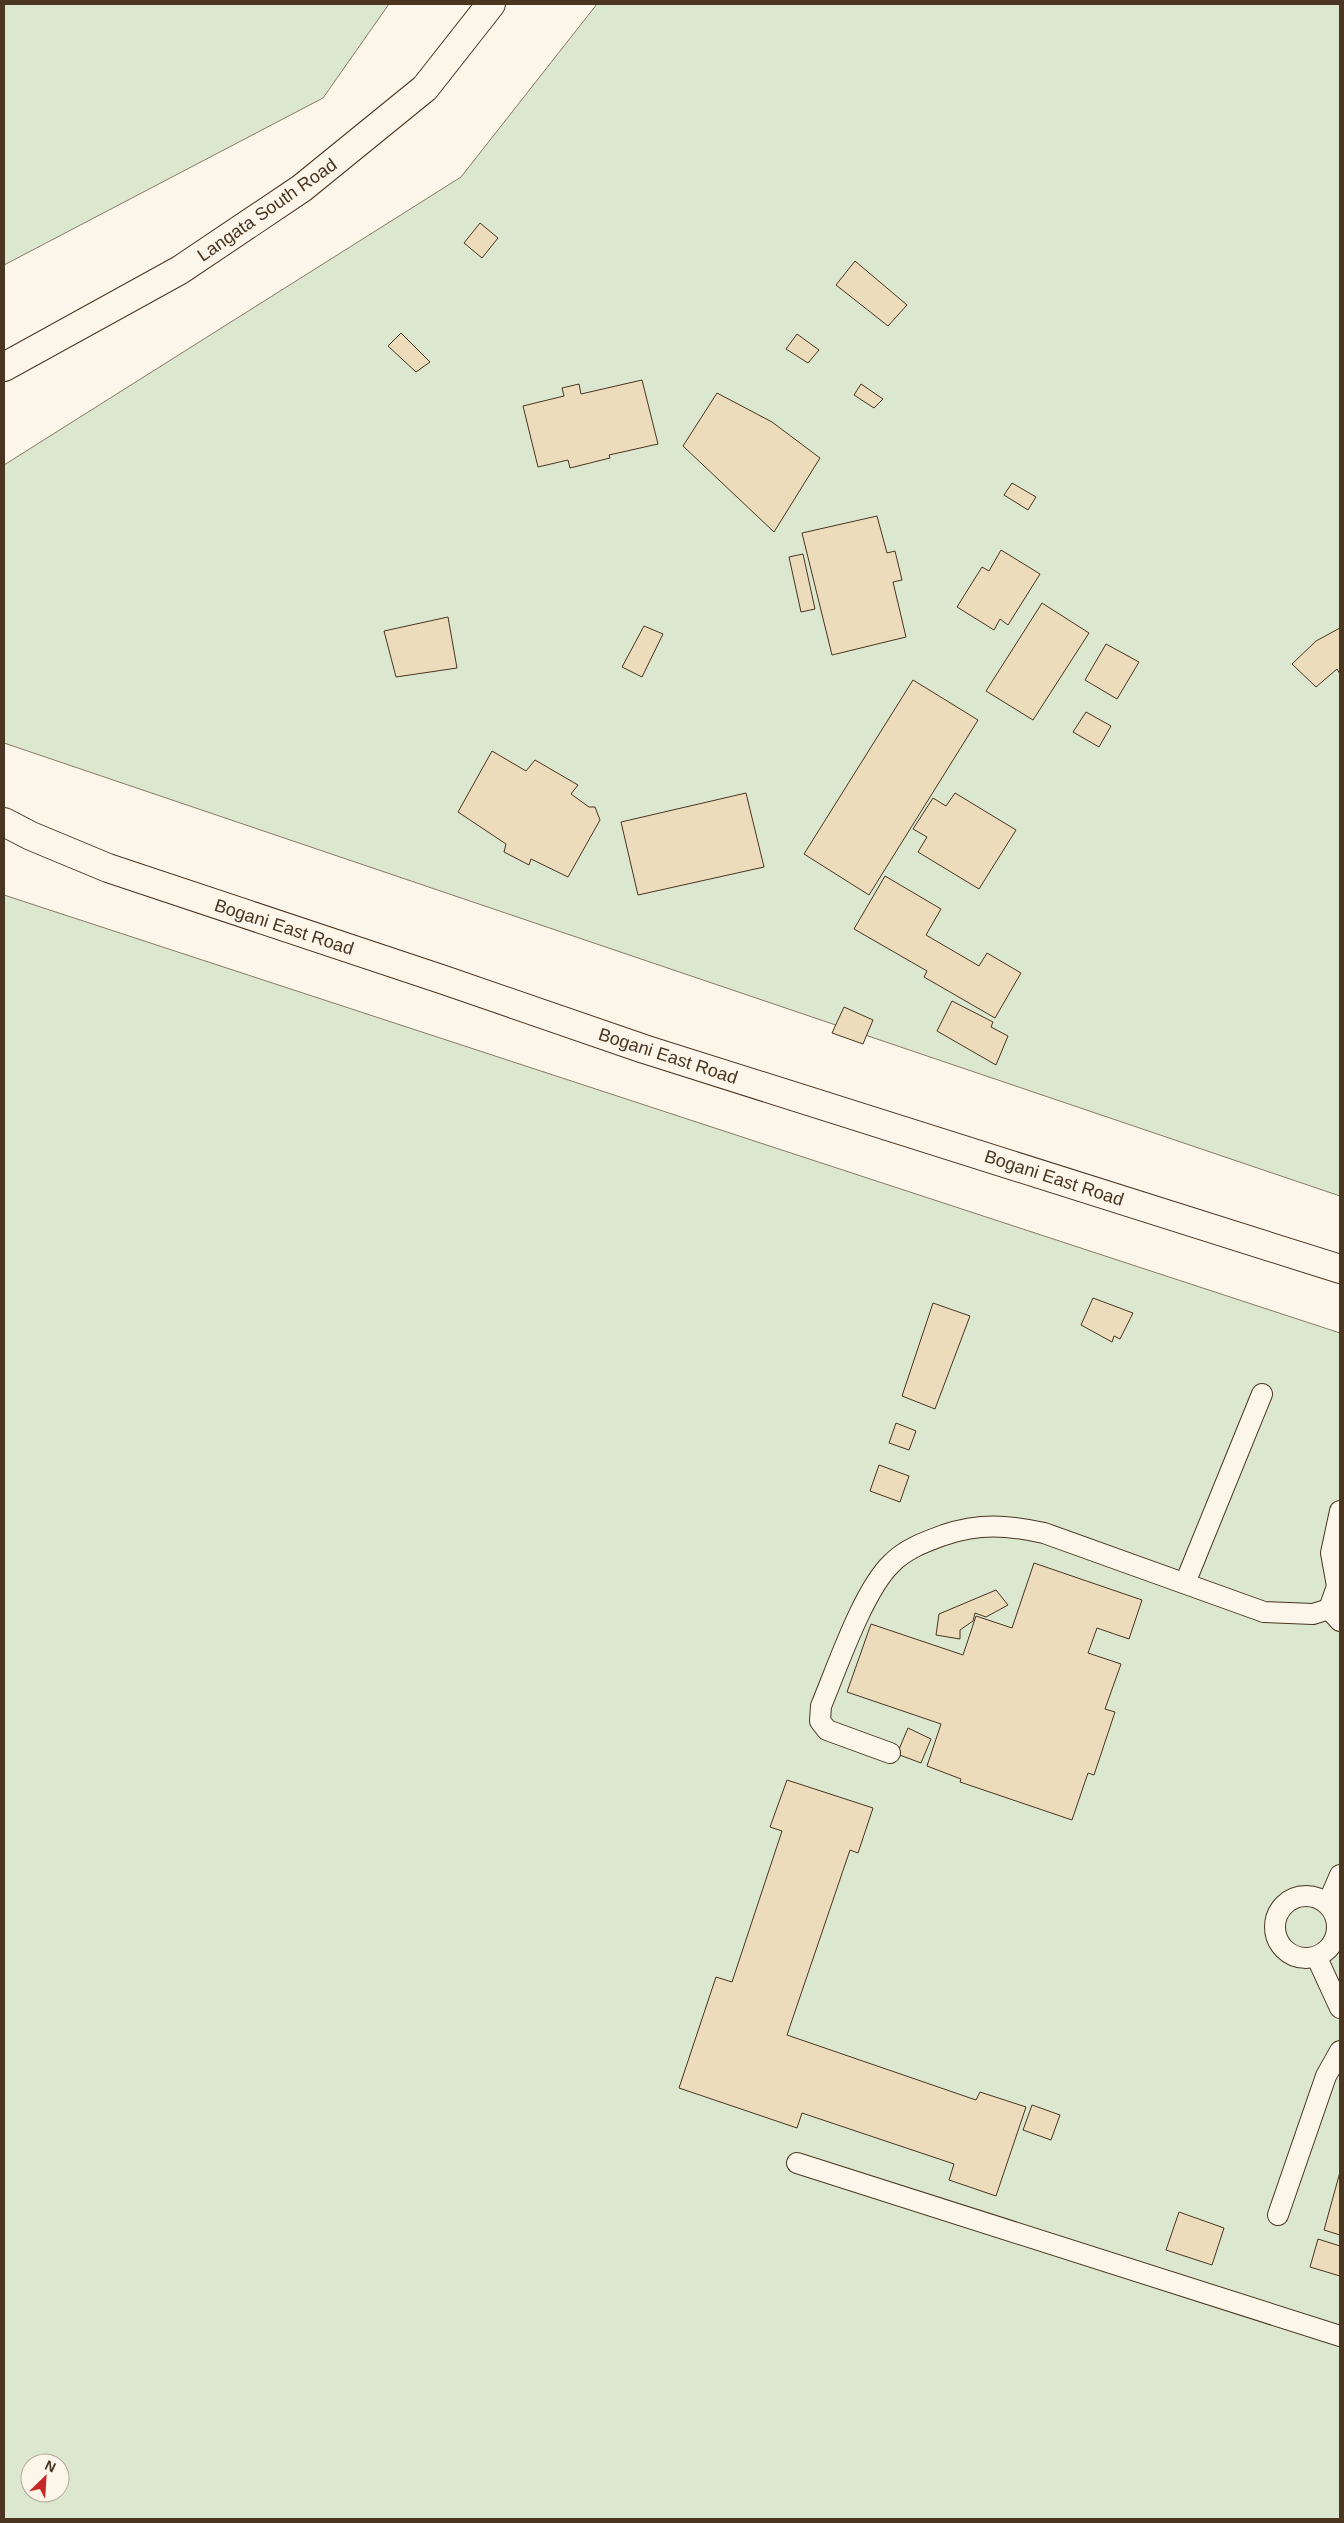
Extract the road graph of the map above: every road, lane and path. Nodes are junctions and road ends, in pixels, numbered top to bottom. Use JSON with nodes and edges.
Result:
{"nodes":[{"id":1,"x":491,"y":4,"type":"edge"},
{"id":2,"x":4,"y":367,"type":"edge"},
{"id":3,"x":4,"y":822,"type":"edge"},
{"id":4,"x":1340,"y":1269,"type":"edge"},
{"id":5,"x":1262,"y":1394,"type":"dead end"},
{"id":6,"x":1340,"y":1511,"type":"edge"},
{"id":7,"x":1185,"y":1583,"type":"junction"},
{"id":8,"x":1335,"y":1615,"type":"edge"},
{"id":9,"x":890,"y":1753,"type":"dead end"},
{"id":10,"x":1340,"y":1875,"type":"edge"},
{"id":11,"x":1328,"y":1903,"type":"junction"},
{"id":12,"x":1317,"y":1958,"type":"junction"},
{"id":13,"x":1340,"y":2008,"type":"edge"},
{"id":14,"x":1340,"y":2051,"type":"edge"},
{"id":15,"x":797,"y":2164,"type":"dead end"},
{"id":16,"x":1278,"y":2214,"type":"dead end"},
{"id":17,"x":1340,"y":2336,"type":"edge"}],
"edges":[{"from":1,"to":2,"type":"street","name":"Langata South Road"},
{"from":3,"to":4,"type":"street","name":"Bogani East Road"},
{"from":5,"to":7,"type":"lane"},
{"from":6,"to":8,"type":"lane"},
{"from":7,"to":8,"type":"lane"},
{"from":7,"to":9,"type":"lane"},
{"from":10,"to":11,"type":"lane"},
{"from":11,"to":12,"type":"lane"},
{"from":11,"to":12,"type":"lane"},
{"from":12,"to":13,"type":"lane"},
{"from":14,"to":16,"type":"lane"},
{"from":15,"to":17,"type":"lane"}]}
